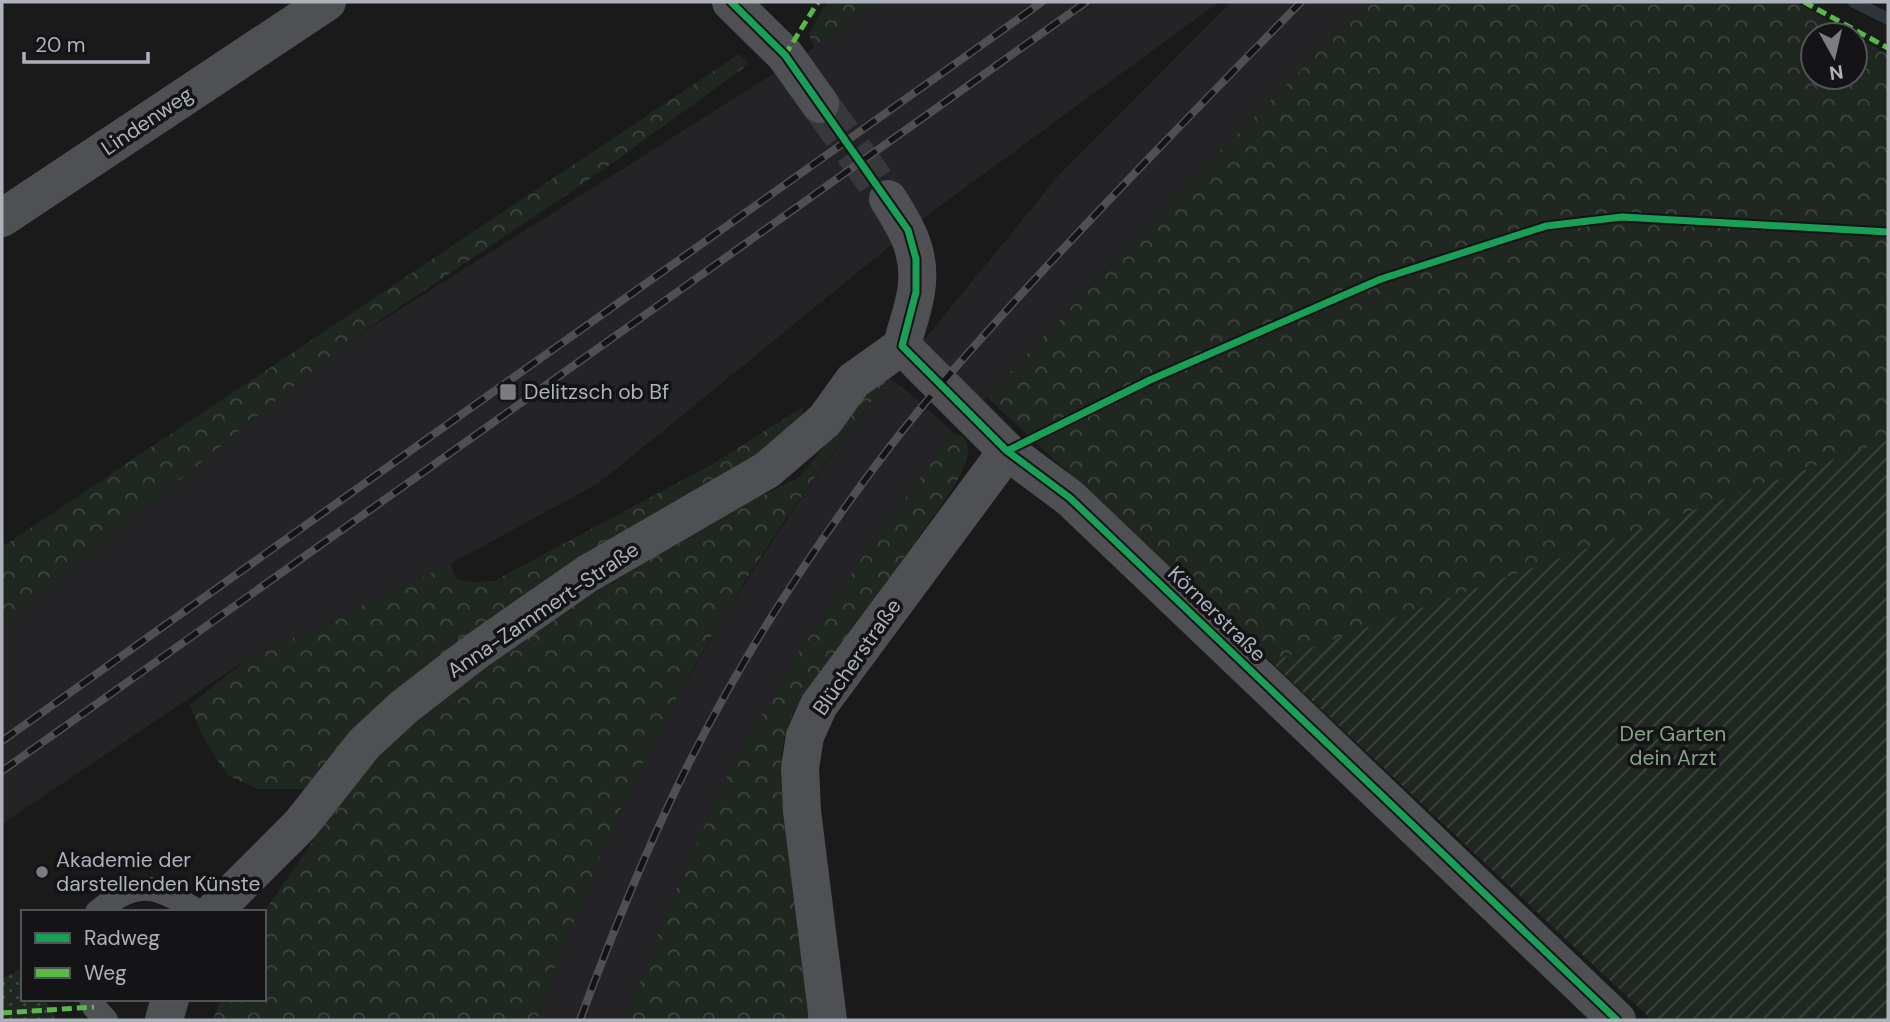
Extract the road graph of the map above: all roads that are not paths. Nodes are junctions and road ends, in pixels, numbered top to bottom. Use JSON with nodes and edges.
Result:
{"nodes":[{"id":1,"x":327,"y":2,"type":"edge"},
{"id":2,"x":731,"y":2,"type":"edge"},
{"id":3,"x":820,"y":104,"type":"tunnel mouth"},
{"id":4,"x":888,"y":199,"type":"tunnel mouth"},
{"id":5,"x":2,"y":218,"type":"edge"},
{"id":6,"x":902,"y":346,"type":"junction"},
{"id":7,"x":1007,"y":451,"type":"junction"},
{"id":8,"x":99,"y":910,"type":"edge"},
{"id":9,"x":196,"y":910,"type":"edge"},
{"id":10,"x":216,"y":910,"type":"edge"},
{"id":11,"x":92,"y":1001,"type":"edge"},
{"id":12,"x":169,"y":1001,"type":"edge"},
{"id":13,"x":106,"y":1020,"type":"edge"},
{"id":14,"x":164,"y":1020,"type":"edge"},
{"id":15,"x":828,"y":1020,"type":"edge"},
{"id":16,"x":1617,"y":1020,"type":"edge"}],
"edges":[{"from":1,"to":5,"type":"street","name":"Lindenweg"},
{"from":2,"to":3,"type":"street"},
{"from":4,"to":6,"type":"street"},
{"from":6,"to":7,"type":"street","name":"Körnerstraße"},
{"from":6,"to":10,"type":"street","name":"Anna-Zammert-Straße"},
{"from":7,"to":15,"type":"street","name":"Blücherstraße"},
{"from":7,"to":16,"type":"street","name":"Körnerstraße"},
{"from":8,"to":9,"type":"lane"},
{"from":11,"to":13,"type":"lane"},
{"from":12,"to":14,"type":"street"}]}
